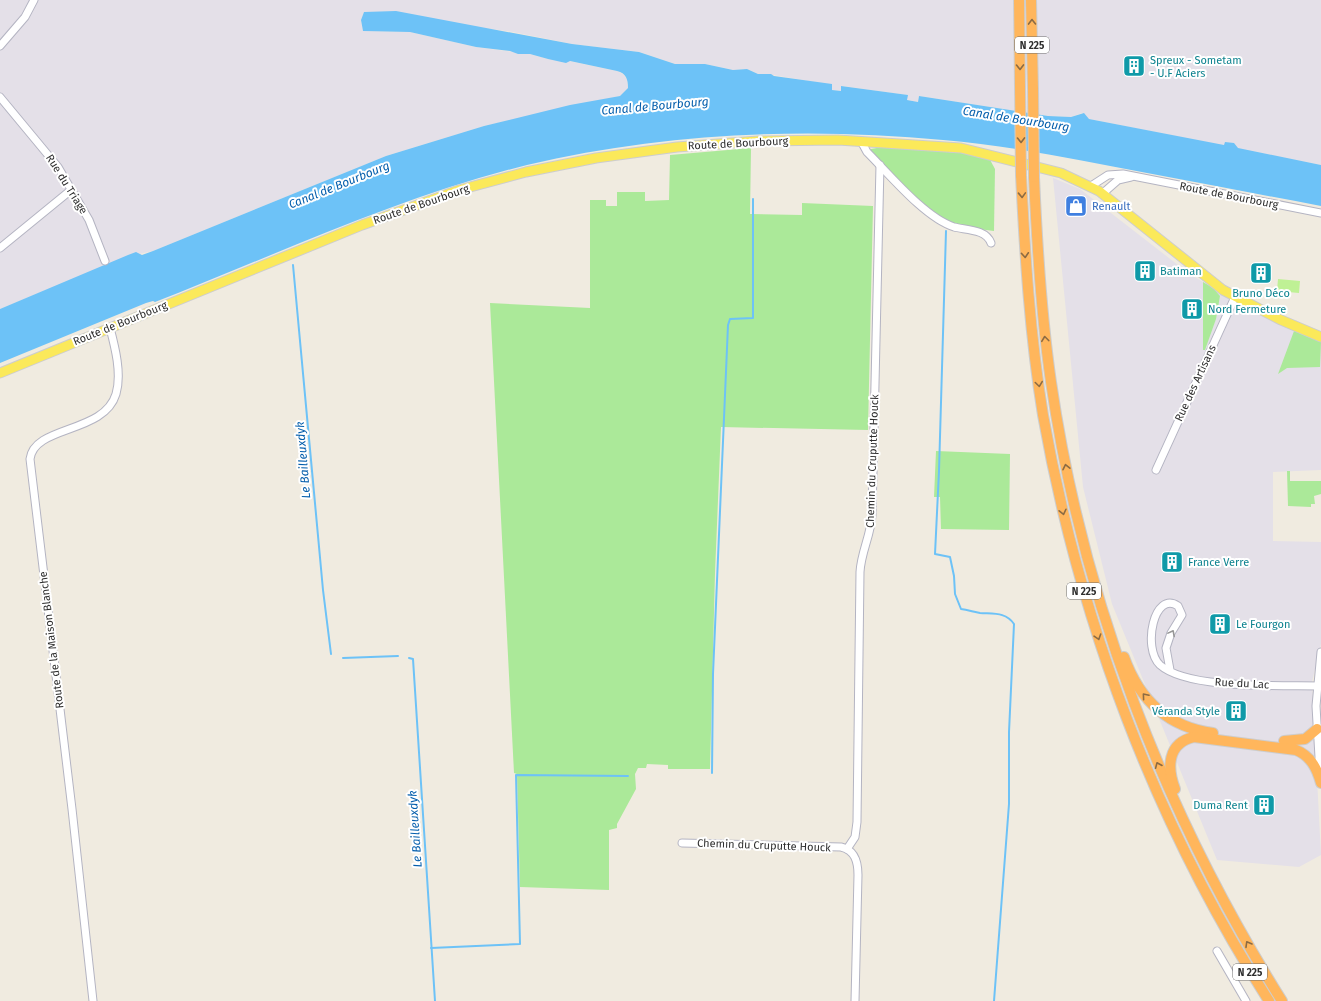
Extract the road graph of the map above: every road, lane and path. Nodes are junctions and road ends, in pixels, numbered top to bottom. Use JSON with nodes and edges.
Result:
{"nodes":[{"id":1,"x":34,"y":0,"type":"edge"},
{"id":2,"x":1019,"y":0,"type":"edge"},
{"id":3,"x":1031,"y":0,"type":"edge"},
{"id":4,"x":0,"y":46,"type":"edge"},
{"id":5,"x":0,"y":97,"type":"edge"},
{"id":6,"x":864,"y":141,"type":"junction"},
{"id":7,"x":880,"y":165,"type":"junction"},
{"id":8,"x":1136,"y":177,"type":"junction"},
{"id":9,"x":1091,"y":186,"type":"junction"},
{"id":10,"x":71,"y":190,"type":"junction"},
{"id":11,"x":1102,"y":194,"type":"junction"},
{"id":12,"x":1321,"y":212,"type":"edge"},
{"id":13,"x":991,"y":243,"type":"dead end"},
{"id":14,"x":0,"y":248,"type":"edge"},
{"id":15,"x":105,"y":261,"type":"dead end"},
{"id":16,"x":1235,"y":297,"type":"junction"},
{"id":17,"x":1252,"y":306,"type":"junction"},
{"id":18,"x":110,"y":328,"type":"junction"},
{"id":19,"x":1321,"y":332,"type":"edge"},
{"id":20,"x":1321,"y":337,"type":"edge"},
{"id":21,"x":0,"y":373,"type":"edge"},
{"id":22,"x":1156,"y":470,"type":"dead end"},
{"id":23,"x":1092,"y":573,"type":"junction"},
{"id":24,"x":1321,"y":652,"type":"edge"},
{"id":25,"x":1170,"y":670,"type":"junction"},
{"id":26,"x":1319,"y":689,"type":"edge"},
{"id":27,"x":1317,"y":729,"type":"junction"},
{"id":28,"x":1284,"y":741,"type":"junction"},
{"id":29,"x":1320,"y":763,"type":"edge"},
{"id":30,"x":1321,"y":783,"type":"edge"},
{"id":31,"x":682,"y":843,"type":"dead end"},
{"id":32,"x":847,"y":849,"type":"junction"},
{"id":33,"x":1222,"y":897,"type":"junction"},
{"id":34,"x":1233,"y":942,"type":"junction"},
{"id":35,"x":1217,"y":951,"type":"dead end"},
{"id":36,"x":93,"y":1001,"type":"edge"},
{"id":37,"x":855,"y":1001,"type":"edge"},
{"id":38,"x":1246,"y":1001,"type":"edge"},
{"id":39,"x":1261,"y":1001,"type":"edge"},
{"id":40,"x":1268,"y":1001,"type":"edge"},
{"id":41,"x":1282,"y":1001,"type":"edge"}],
"edges":[{"from":1,"to":4,"type":"street"},
{"from":2,"to":34,"type":"highway","number":"N 225","one_way":true,"bridge":true},
{"from":23,"to":3,"type":"highway","number":"N 225","one_way":true,"bridge":true},
{"from":5,"to":10,"type":"street","name":"Rue du Triage"},
{"from":6,"to":7,"type":"street"},
{"from":6,"to":9,"type":"main road","name":"Route de Bourbourg"},
{"from":6,"to":18,"type":"main road","name":"Route de Bourbourg"},
{"from":7,"to":13,"type":"street"},
{"from":7,"to":32,"type":"street","name":"Chemin du Cruputte Houck"},
{"from":8,"to":9,"type":"street","name":"Route de Bourbourg"},
{"from":8,"to":11,"type":"street","name":"Route de Bourbourg"},
{"from":8,"to":12,"type":"street","name":"Route de Bourbourg"},
{"from":9,"to":11,"type":"main road","name":"Route de Bourbourg"},
{"from":10,"to":14,"type":"street"},
{"from":10,"to":15,"type":"street","name":"Rue du Triage"},
{"from":11,"to":16,"type":"main road","name":"Route de Bourbourg"},
{"from":16,"to":17,"type":"main road","name":"Route de Bourbourg"},
{"from":16,"to":22,"type":"street","name":"Rue des Artisans"},
{"from":17,"to":19,"type":"main road"},
{"from":17,"to":20,"type":"main road"},
{"from":18,"to":21,"type":"main road","name":"Route de Bourbourg"},
{"from":18,"to":36,"type":"street","name":"Route de la Maison Blanche"},
{"from":28,"to":23,"type":"highway","one_way":true},
{"from":33,"to":23,"type":"highway","number":"N 225","one_way":true},
{"from":24,"to":26,"type":"street"},
{"from":25,"to":25,"type":"street","name":"Rue du Lac","one_way":true},
{"from":25,"to":26,"type":"street","name":"Rue du Lac"},
{"from":26,"to":27,"type":"street"},
{"from":27,"to":28,"type":"highway"},
{"from":27,"to":29,"type":"street"},
{"from":28,"to":29,"type":"highway"},
{"from":29,"to":30,"type":"street"},
{"from":30,"to":33,"type":"highway"},
{"from":31,"to":32,"type":"street","name":"Chemin du Cruputte Houck"},
{"from":32,"to":37,"type":"street","name":"Chemin du Cruputte Houck"},
{"from":41,"to":33,"type":"highway","number":"N 225","one_way":true},
{"from":34,"to":39,"type":"highway"},
{"from":34,"to":40,"type":"highway","number":"N 225"},
{"from":35,"to":38,"type":"street"}]}
